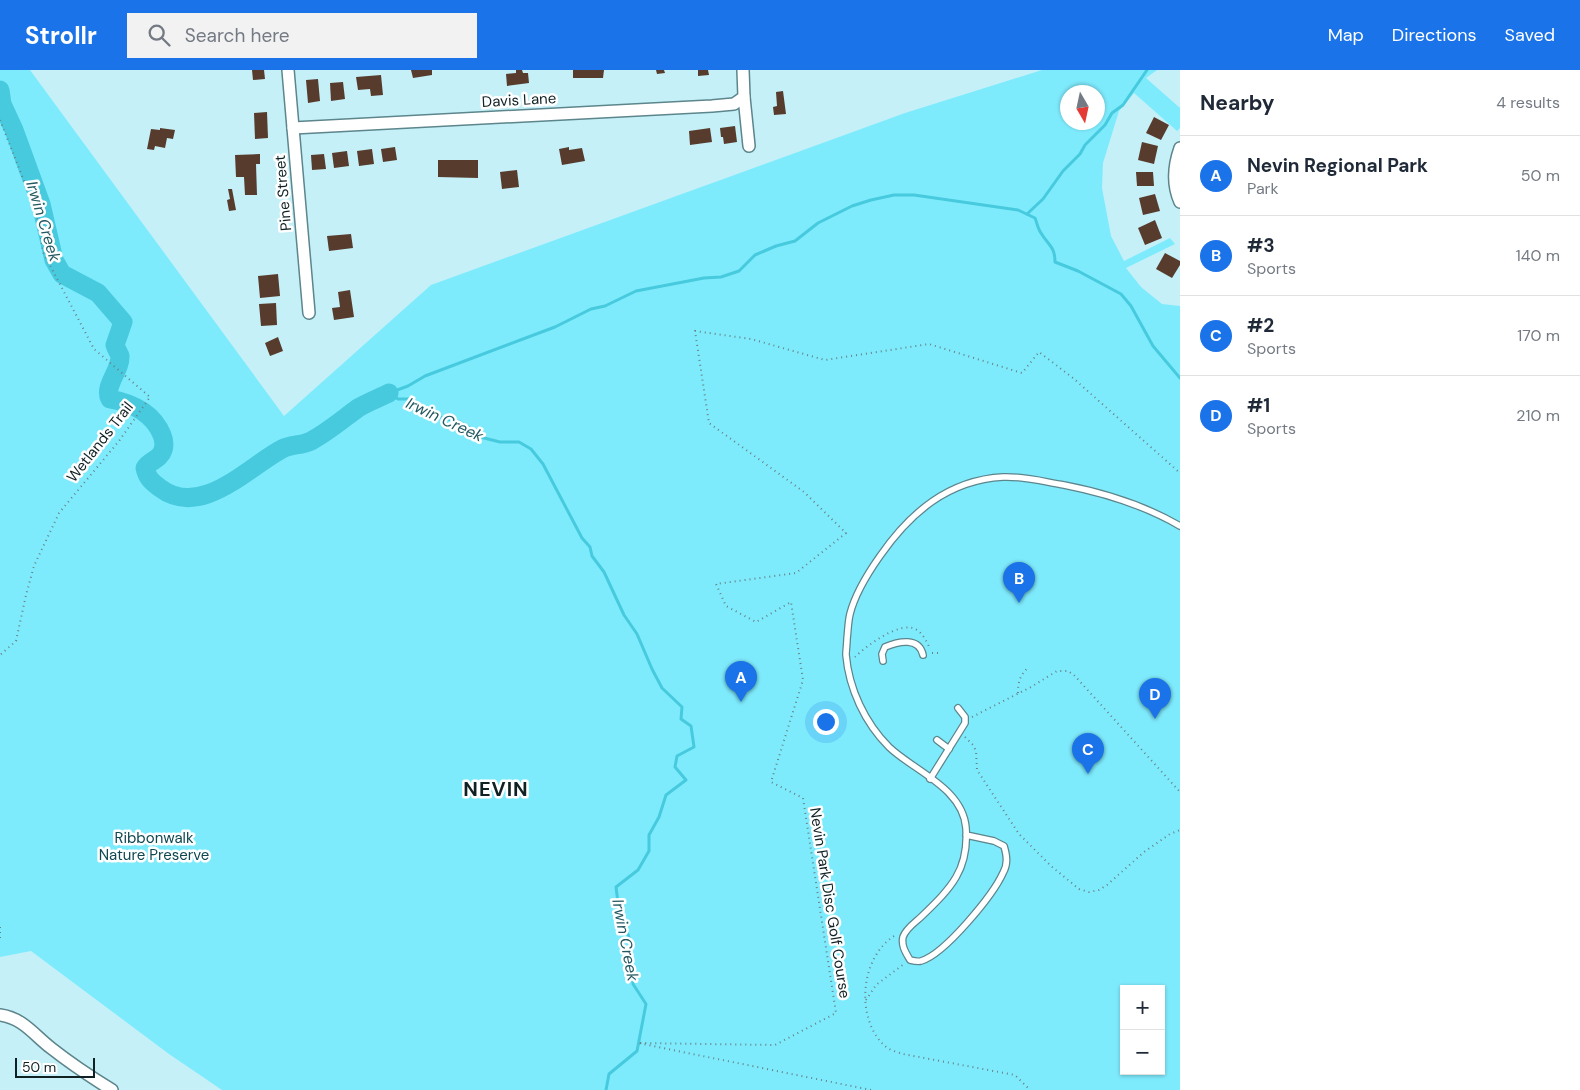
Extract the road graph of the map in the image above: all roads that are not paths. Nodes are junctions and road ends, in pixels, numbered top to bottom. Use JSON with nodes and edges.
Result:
{"nodes":[{"id":1,"x":288,"y":70,"type":"edge"},
{"id":2,"x":743,"y":70,"type":"edge"},
{"id":3,"x":744,"y":97,"type":"junction"},
{"id":4,"x":293,"y":128,"type":"junction"},
{"id":5,"x":749,"y":146,"type":"dead end"},
{"id":6,"x":1180,"y":148,"type":"edge"},
{"id":7,"x":1180,"y":202,"type":"edge"},
{"id":8,"x":309,"y":313,"type":"dead end"},
{"id":9,"x":1180,"y":526,"type":"edge"},
{"id":10,"x":923,"y":655,"type":"dead end"},
{"id":11,"x":883,"y":661,"type":"dead end"},
{"id":12,"x":958,"y":708,"type":"dead end"},
{"id":13,"x":937,"y":740,"type":"dead end"},
{"id":14,"x":949,"y":749,"type":"junction"},
{"id":15,"x":930,"y":779,"type":"junction"},
{"id":16,"x":966,"y":835,"type":"junction"},
{"id":17,"x":0,"y":1015,"type":"edge"},
{"id":18,"x":112,"y":1090,"type":"edge"}],
"edges":[{"from":1,"to":4,"type":"street","name":"Pine Street"},
{"from":2,"to":3,"type":"street"},
{"from":3,"to":4,"type":"street","name":"Davis Lane"},
{"from":3,"to":5,"type":"street"},
{"from":4,"to":8,"type":"street","name":"Pine Street"},
{"from":6,"to":7,"type":"street"},
{"from":9,"to":15,"type":"lane"},
{"from":10,"to":11,"type":"lane"},
{"from":12,"to":14,"type":"lane"},
{"from":13,"to":14,"type":"lane"},
{"from":14,"to":15,"type":"lane"},
{"from":15,"to":16,"type":"lane"},
{"from":16,"to":16,"type":"lane"},
{"from":17,"to":18,"type":"street"}]}
